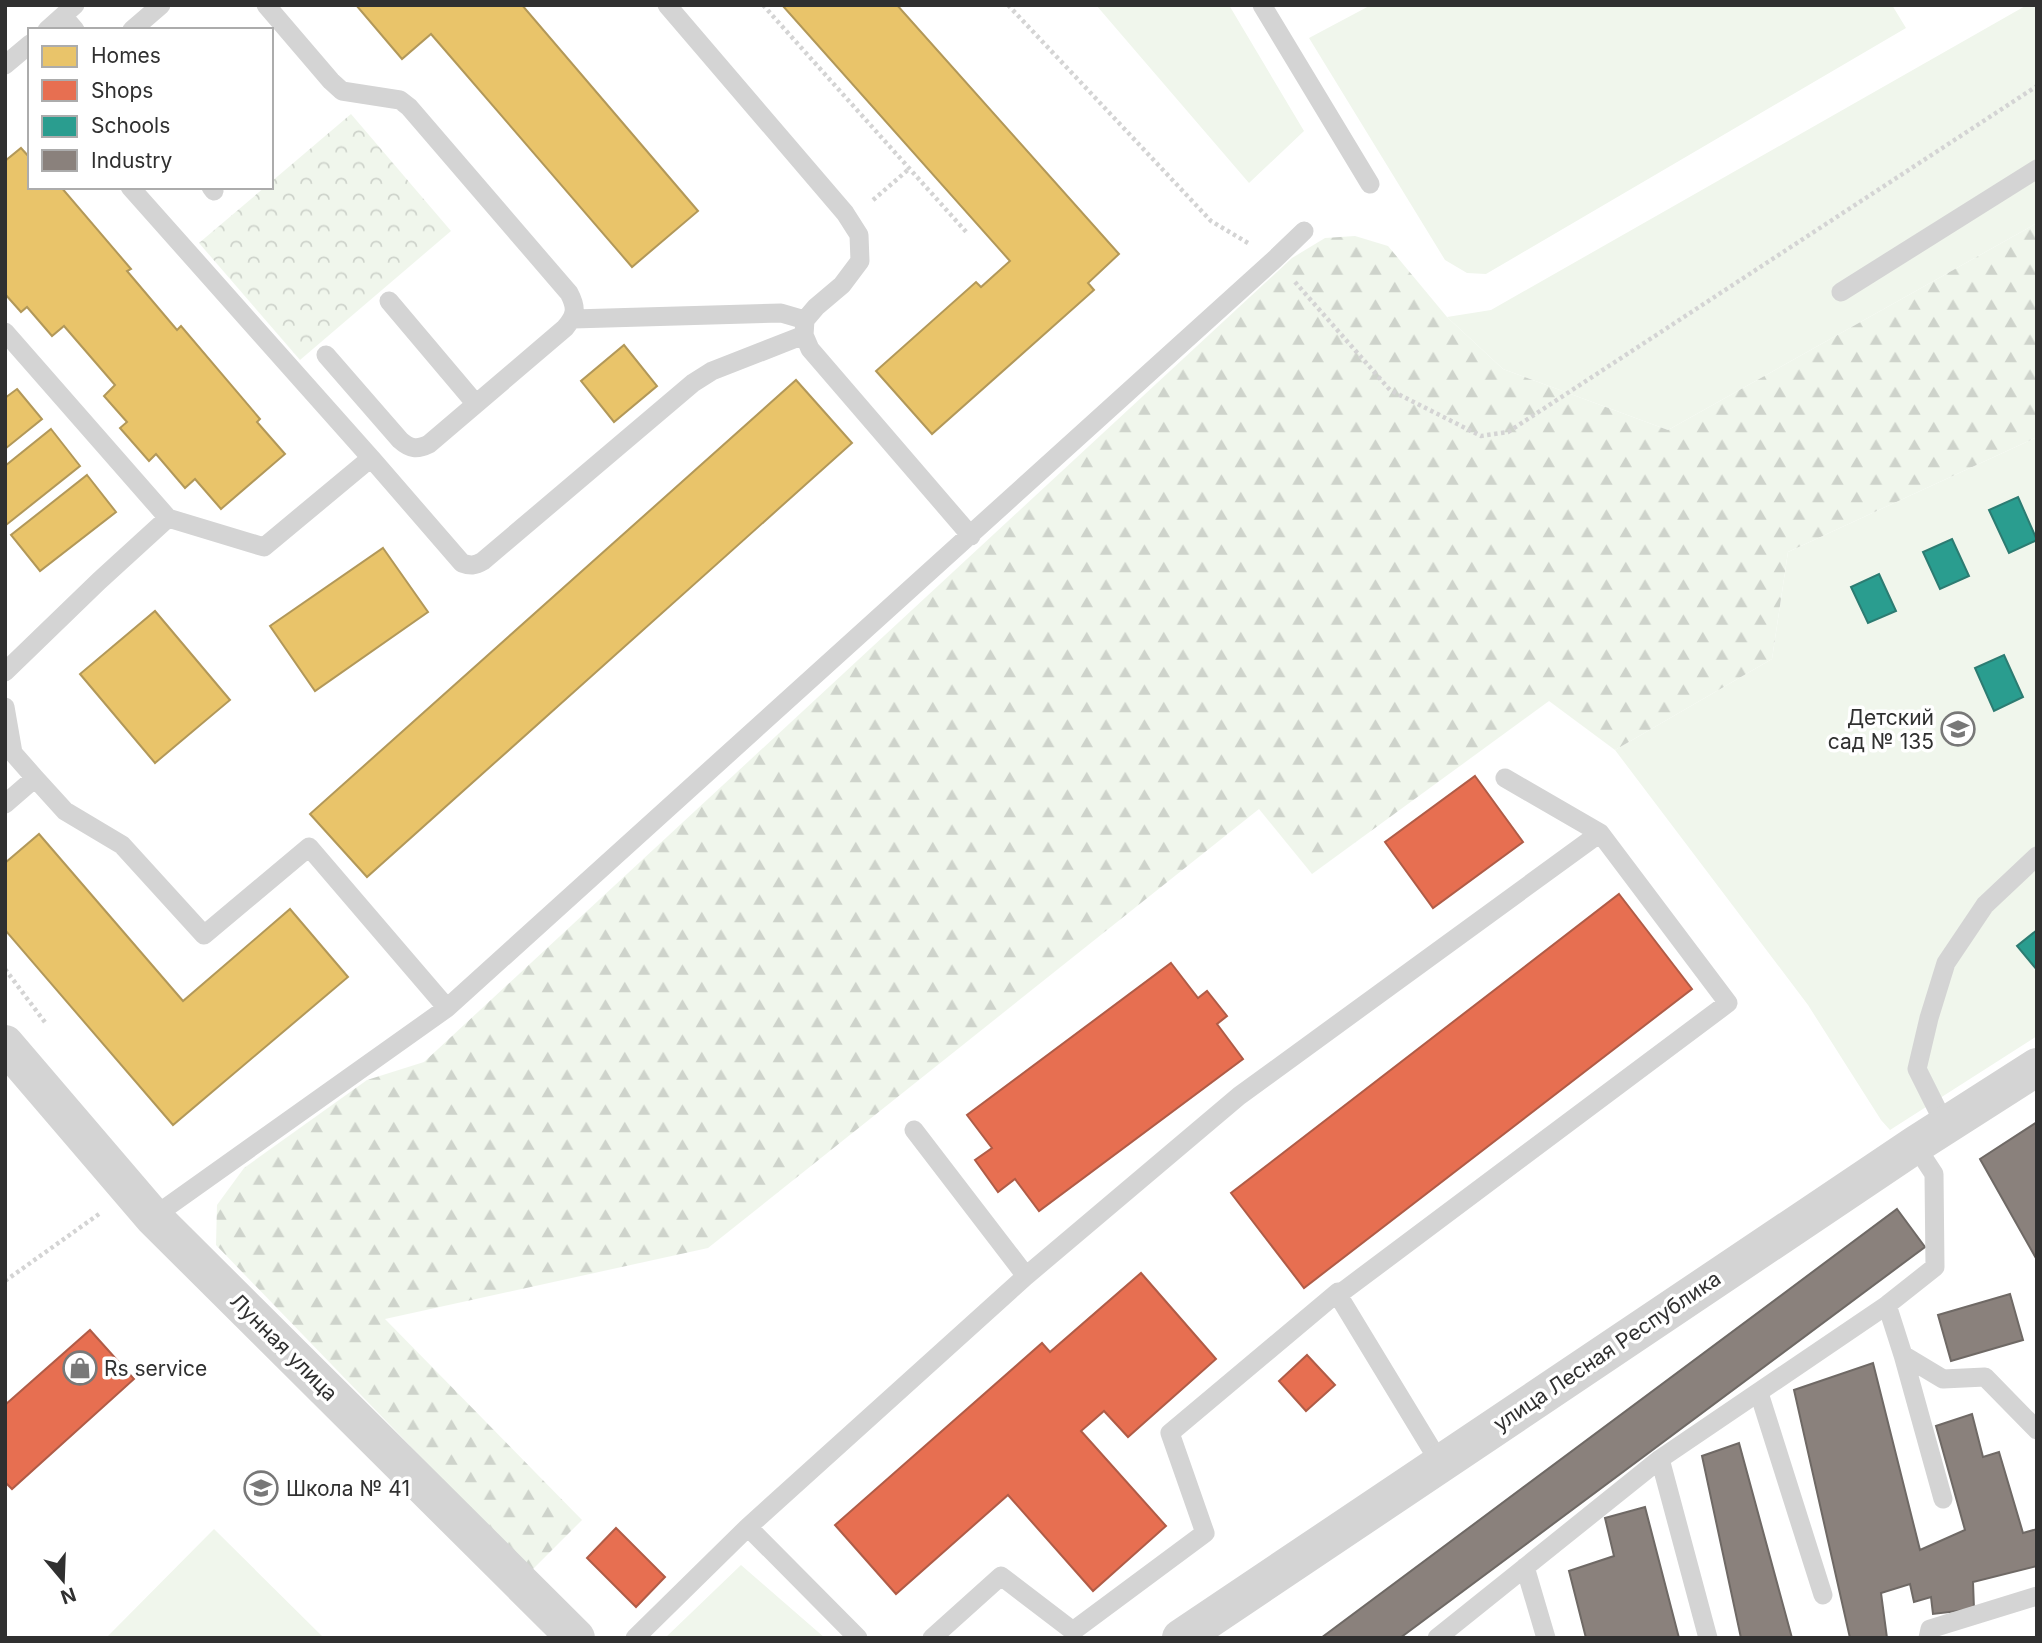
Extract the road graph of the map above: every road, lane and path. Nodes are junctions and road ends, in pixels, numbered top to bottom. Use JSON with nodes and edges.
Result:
{"nodes":[{"id":1,"x":161,"y":5,"type":"edge"},
{"id":2,"x":266,"y":5,"type":"edge"},
{"id":3,"x":667,"y":5,"type":"edge"},
{"id":4,"x":763,"y":5,"type":"edge"},
{"id":5,"x":1008,"y":5,"type":"edge"},
{"id":6,"x":1262,"y":5,"type":"edge"},
{"id":7,"x":71,"y":17,"type":"edge"},
{"id":8,"x":51,"y":28,"type":"edge"},
{"id":9,"x":134,"y":28,"type":"edge"},
{"id":10,"x":28,"y":46,"type":"edge"},
{"id":11,"x":5,"y":65,"type":"edge"},
{"id":12,"x":2037,"y":86,"type":"edge"},
{"id":13,"x":909,"y":169,"type":"junction"},
{"id":14,"x":2037,"y":169,"type":"edge"},
{"id":15,"x":1370,"y":184,"type":"dead end"},
{"id":16,"x":132,"y":189,"type":"edge"},
{"id":17,"x":849,"y":220,"type":"junction"},
{"id":18,"x":1304,"y":231,"type":"dead end"},
{"id":19,"x":968,"y":234,"type":"dead end"},
{"id":20,"x":1275,"y":260,"type":"junction"},
{"id":21,"x":1841,"y":292,"type":"dead end"},
{"id":22,"x":389,"y":302,"type":"dead end"},
{"id":23,"x":573,"y":319,"type":"junction"},
{"id":24,"x":804,"y":328,"type":"junction"},
{"id":25,"x":5,"y":332,"type":"edge"},
{"id":26,"x":326,"y":355,"type":"dead end"},
{"id":27,"x":476,"y":404,"type":"junction"},
{"id":28,"x":371,"y":458,"type":"junction"},
{"id":29,"x":168,"y":518,"type":"junction"},
{"id":30,"x":971,"y":536,"type":"junction"},
{"id":31,"x":5,"y":671,"type":"edge"},
{"id":32,"x":5,"y":707,"type":"edge"},
{"id":33,"x":35,"y":778,"type":"junction"},
{"id":34,"x":1505,"y":778,"type":"dead end"},
{"id":35,"x":5,"y":804,"type":"edge"},
{"id":36,"x":1600,"y":833,"type":"junction"},
{"id":37,"x":2037,"y":856,"type":"edge"},
{"id":38,"x":447,"y":1008,"type":"junction"},
{"id":39,"x":5,"y":1044,"type":"edge"},
{"id":40,"x":2037,"y":1067,"type":"edge"},
{"id":41,"x":914,"y":1130,"type":"dead end"},
{"id":42,"x":1930,"y":1135,"type":"junction"},
{"id":43,"x":101,"y":1213,"type":"dead end"},
{"id":44,"x":153,"y":1217,"type":"junction"},
{"id":45,"x":1026,"y":1276,"type":"junction"},
{"id":46,"x":5,"y":1280,"type":"edge"},
{"id":47,"x":1338,"y":1294,"type":"junction"},
{"id":48,"x":1887,"y":1305,"type":"junction"},
{"id":49,"x":1903,"y":1355,"type":"junction"},
{"id":50,"x":1759,"y":1392,"type":"junction"},
{"id":51,"x":2037,"y":1430,"type":"edge"},
{"id":52,"x":1660,"y":1459,"type":"junction"},
{"id":53,"x":1440,"y":1463,"type":"junction"},
{"id":54,"x":1943,"y":1499,"type":"dead end"},
{"id":55,"x":748,"y":1527,"type":"junction"},
{"id":56,"x":1525,"y":1567,"type":"junction"},
{"id":57,"x":1823,"y":1595,"type":"dead end"},
{"id":58,"x":2037,"y":1596,"type":"edge"},
{"id":59,"x":1438,"y":1637,"type":"edge"},
{"id":60,"x":576,"y":1638,"type":"edge"},
{"id":61,"x":635,"y":1638,"type":"edge"},
{"id":62,"x":858,"y":1638,"type":"edge"},
{"id":63,"x":932,"y":1638,"type":"edge"},
{"id":64,"x":1181,"y":1638,"type":"edge"},
{"id":65,"x":1546,"y":1638,"type":"edge"},
{"id":66,"x":1708,"y":1638,"type":"edge"},
{"id":67,"x":1927,"y":1638,"type":"edge"}],
"edges":[{"from":1,"to":9,"type":"lane"},
{"from":2,"to":23,"type":"lane"},
{"from":3,"to":17,"type":"lane"},
{"from":4,"to":13,"type":"path"},
{"from":5,"to":20,"type":"path"},
{"from":6,"to":15,"type":"lane"},
{"from":7,"to":8,"type":"lane"},
{"from":10,"to":11,"type":"lane"},
{"from":12,"to":20,"type":"path"},
{"from":13,"to":17,"type":"path"},
{"from":13,"to":19,"type":"path"},
{"from":14,"to":21,"type":"lane"},
{"from":16,"to":28,"type":"lane"},
{"from":17,"to":24,"type":"lane"},
{"from":18,"to":20,"type":"lane"},
{"from":20,"to":30,"type":"lane"},
{"from":22,"to":27,"type":"lane"},
{"from":23,"to":24,"type":"lane"},
{"from":23,"to":27,"type":"lane"},
{"from":24,"to":28,"type":"lane"},
{"from":24,"to":30,"type":"lane"},
{"from":25,"to":29,"type":"lane"},
{"from":26,"to":27,"type":"lane"},
{"from":28,"to":29,"type":"lane"},
{"from":29,"to":31,"type":"lane"},
{"from":30,"to":38,"type":"lane"},
{"from":32,"to":33,"type":"lane"},
{"from":33,"to":35,"type":"lane"},
{"from":33,"to":38,"type":"lane"},
{"from":34,"to":36,"type":"lane"},
{"from":36,"to":45,"type":"lane"},
{"from":36,"to":47,"type":"lane"},
{"from":37,"to":42,"type":"lane"},
{"from":38,"to":44,"type":"lane"},
{"from":39,"to":44,"type":"street","name":"Лунная улица"},
{"from":40,"to":42,"type":"street","name":"улица Лесная Республика"},
{"from":41,"to":45,"type":"lane"},
{"from":42,"to":48,"type":"lane"},
{"from":42,"to":53,"type":"street","name":"улица Лесная Республика"},
{"from":43,"to":46,"type":"path"},
{"from":44,"to":60,"type":"street","name":"Лунная улица"},
{"from":45,"to":55,"type":"lane"},
{"from":47,"to":53,"type":"lane"},
{"from":47,"to":63,"type":"lane"},
{"from":48,"to":49,"type":"lane"},
{"from":48,"to":50,"type":"lane"},
{"from":49,"to":51,"type":"lane"},
{"from":49,"to":54,"type":"lane"},
{"from":50,"to":52,"type":"lane"},
{"from":50,"to":57,"type":"lane"},
{"from":52,"to":56,"type":"lane"},
{"from":52,"to":66,"type":"lane"},
{"from":53,"to":64,"type":"street","name":"улица Лесная Республика"},
{"from":55,"to":61,"type":"lane"},
{"from":55,"to":62,"type":"lane"},
{"from":56,"to":59,"type":"lane"},
{"from":56,"to":65,"type":"lane"},
{"from":58,"to":67,"type":"lane"}]}
